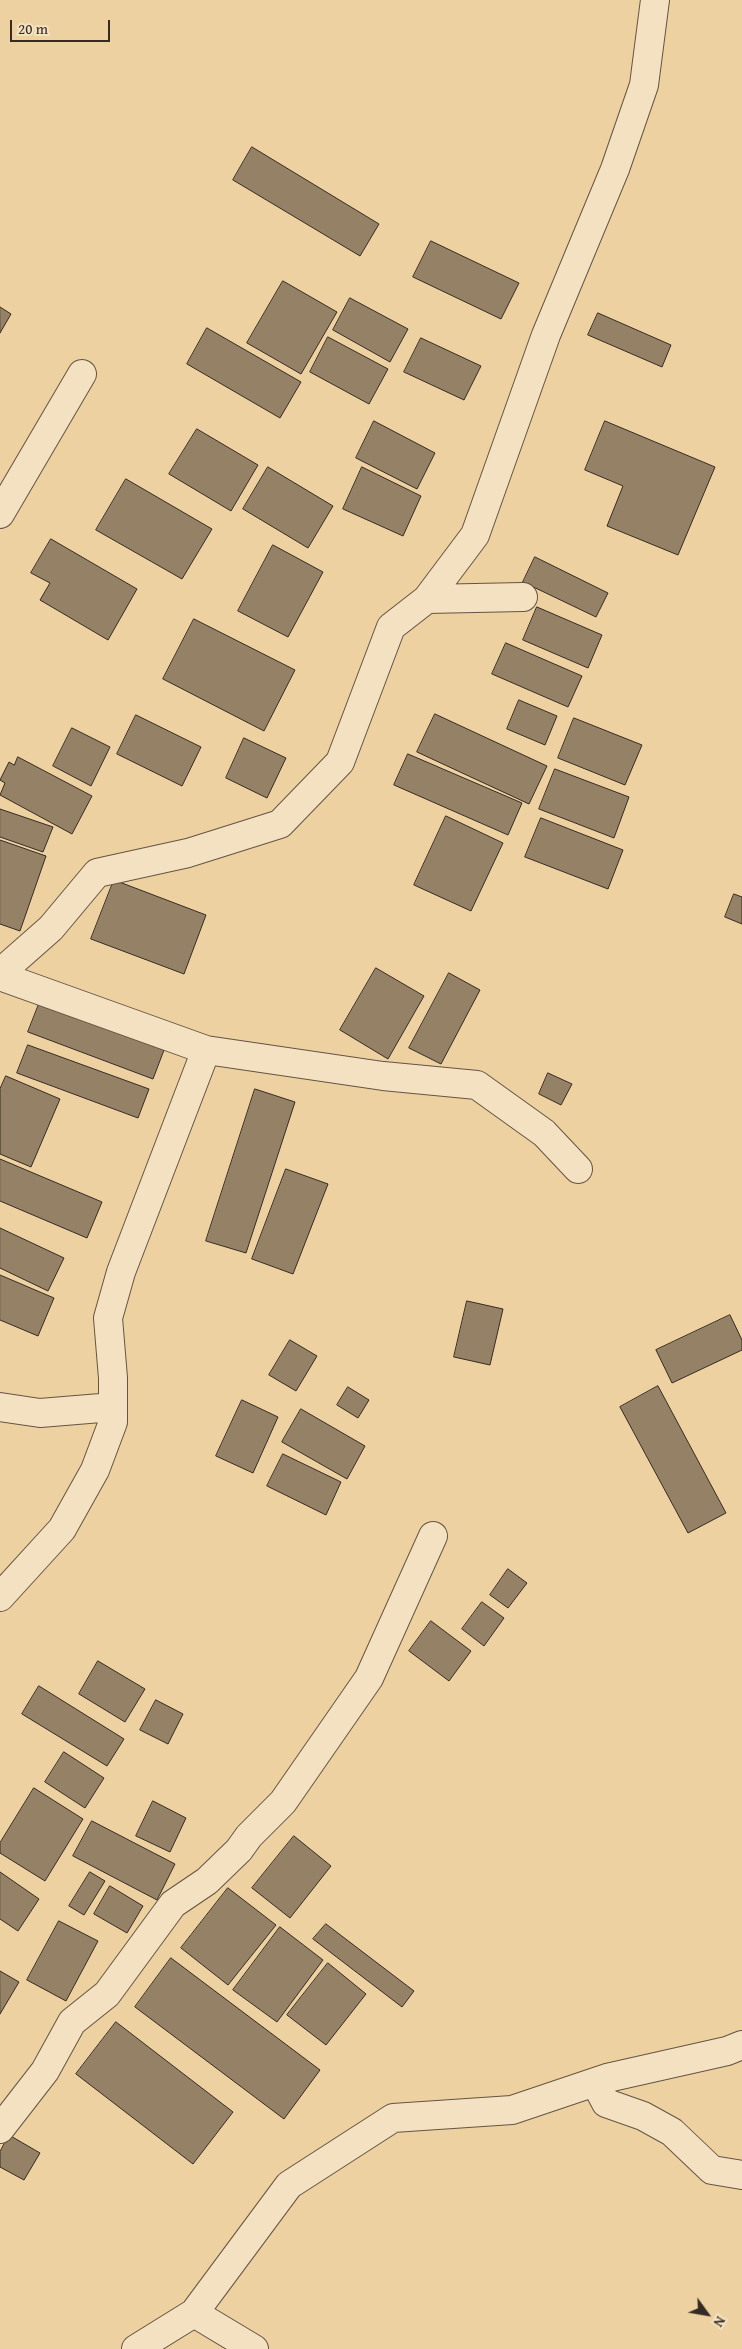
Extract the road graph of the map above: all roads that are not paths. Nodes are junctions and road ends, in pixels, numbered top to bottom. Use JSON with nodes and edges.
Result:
{"nodes":[{"id":1,"x":655,"y":0,"type":"edge"},
{"id":2,"x":82,"y":374,"type":"dead end"},
{"id":3,"x":0,"y":514,"type":"edge"},
{"id":4,"x":523,"y":597,"type":"dead end"},
{"id":5,"x":427,"y":598,"type":"junction"},
{"id":6,"x":0,"y":974,"type":"edge"},
{"id":7,"x":206,"y":1050,"type":"junction"},
{"id":8,"x":578,"y":1169,"type":"dead end"},
{"id":9,"x":0,"y":1407,"type":"edge"},
{"id":10,"x":113,"y":1407,"type":"junction"},
{"id":11,"x":433,"y":1536,"type":"dead end"},
{"id":12,"x":0,"y":1597,"type":"edge"},
{"id":13,"x":742,"y":2045,"type":"edge"},
{"id":14,"x":595,"y":2082,"type":"junction"},
{"id":15,"x":0,"y":2129,"type":"edge"},
{"id":16,"x":742,"y":2174,"type":"edge"},
{"id":17,"x":194,"y":2313,"type":"junction"},
{"id":18,"x":136,"y":2349,"type":"edge"},
{"id":19,"x":254,"y":2349,"type":"edge"}],
"edges":[{"from":1,"to":5,"type":"street"},
{"from":2,"to":3,"type":"street"},
{"from":4,"to":5,"type":"street"},
{"from":5,"to":6,"type":"street"},
{"from":6,"to":7,"type":"street"},
{"from":7,"to":8,"type":"street"},
{"from":7,"to":10,"type":"street"},
{"from":9,"to":10,"type":"street"},
{"from":10,"to":12,"type":"street"},
{"from":11,"to":15,"type":"street"},
{"from":13,"to":14,"type":"street"},
{"from":14,"to":16,"type":"street"},
{"from":14,"to":17,"type":"street"},
{"from":17,"to":18,"type":"street"},
{"from":17,"to":19,"type":"street"}]}
